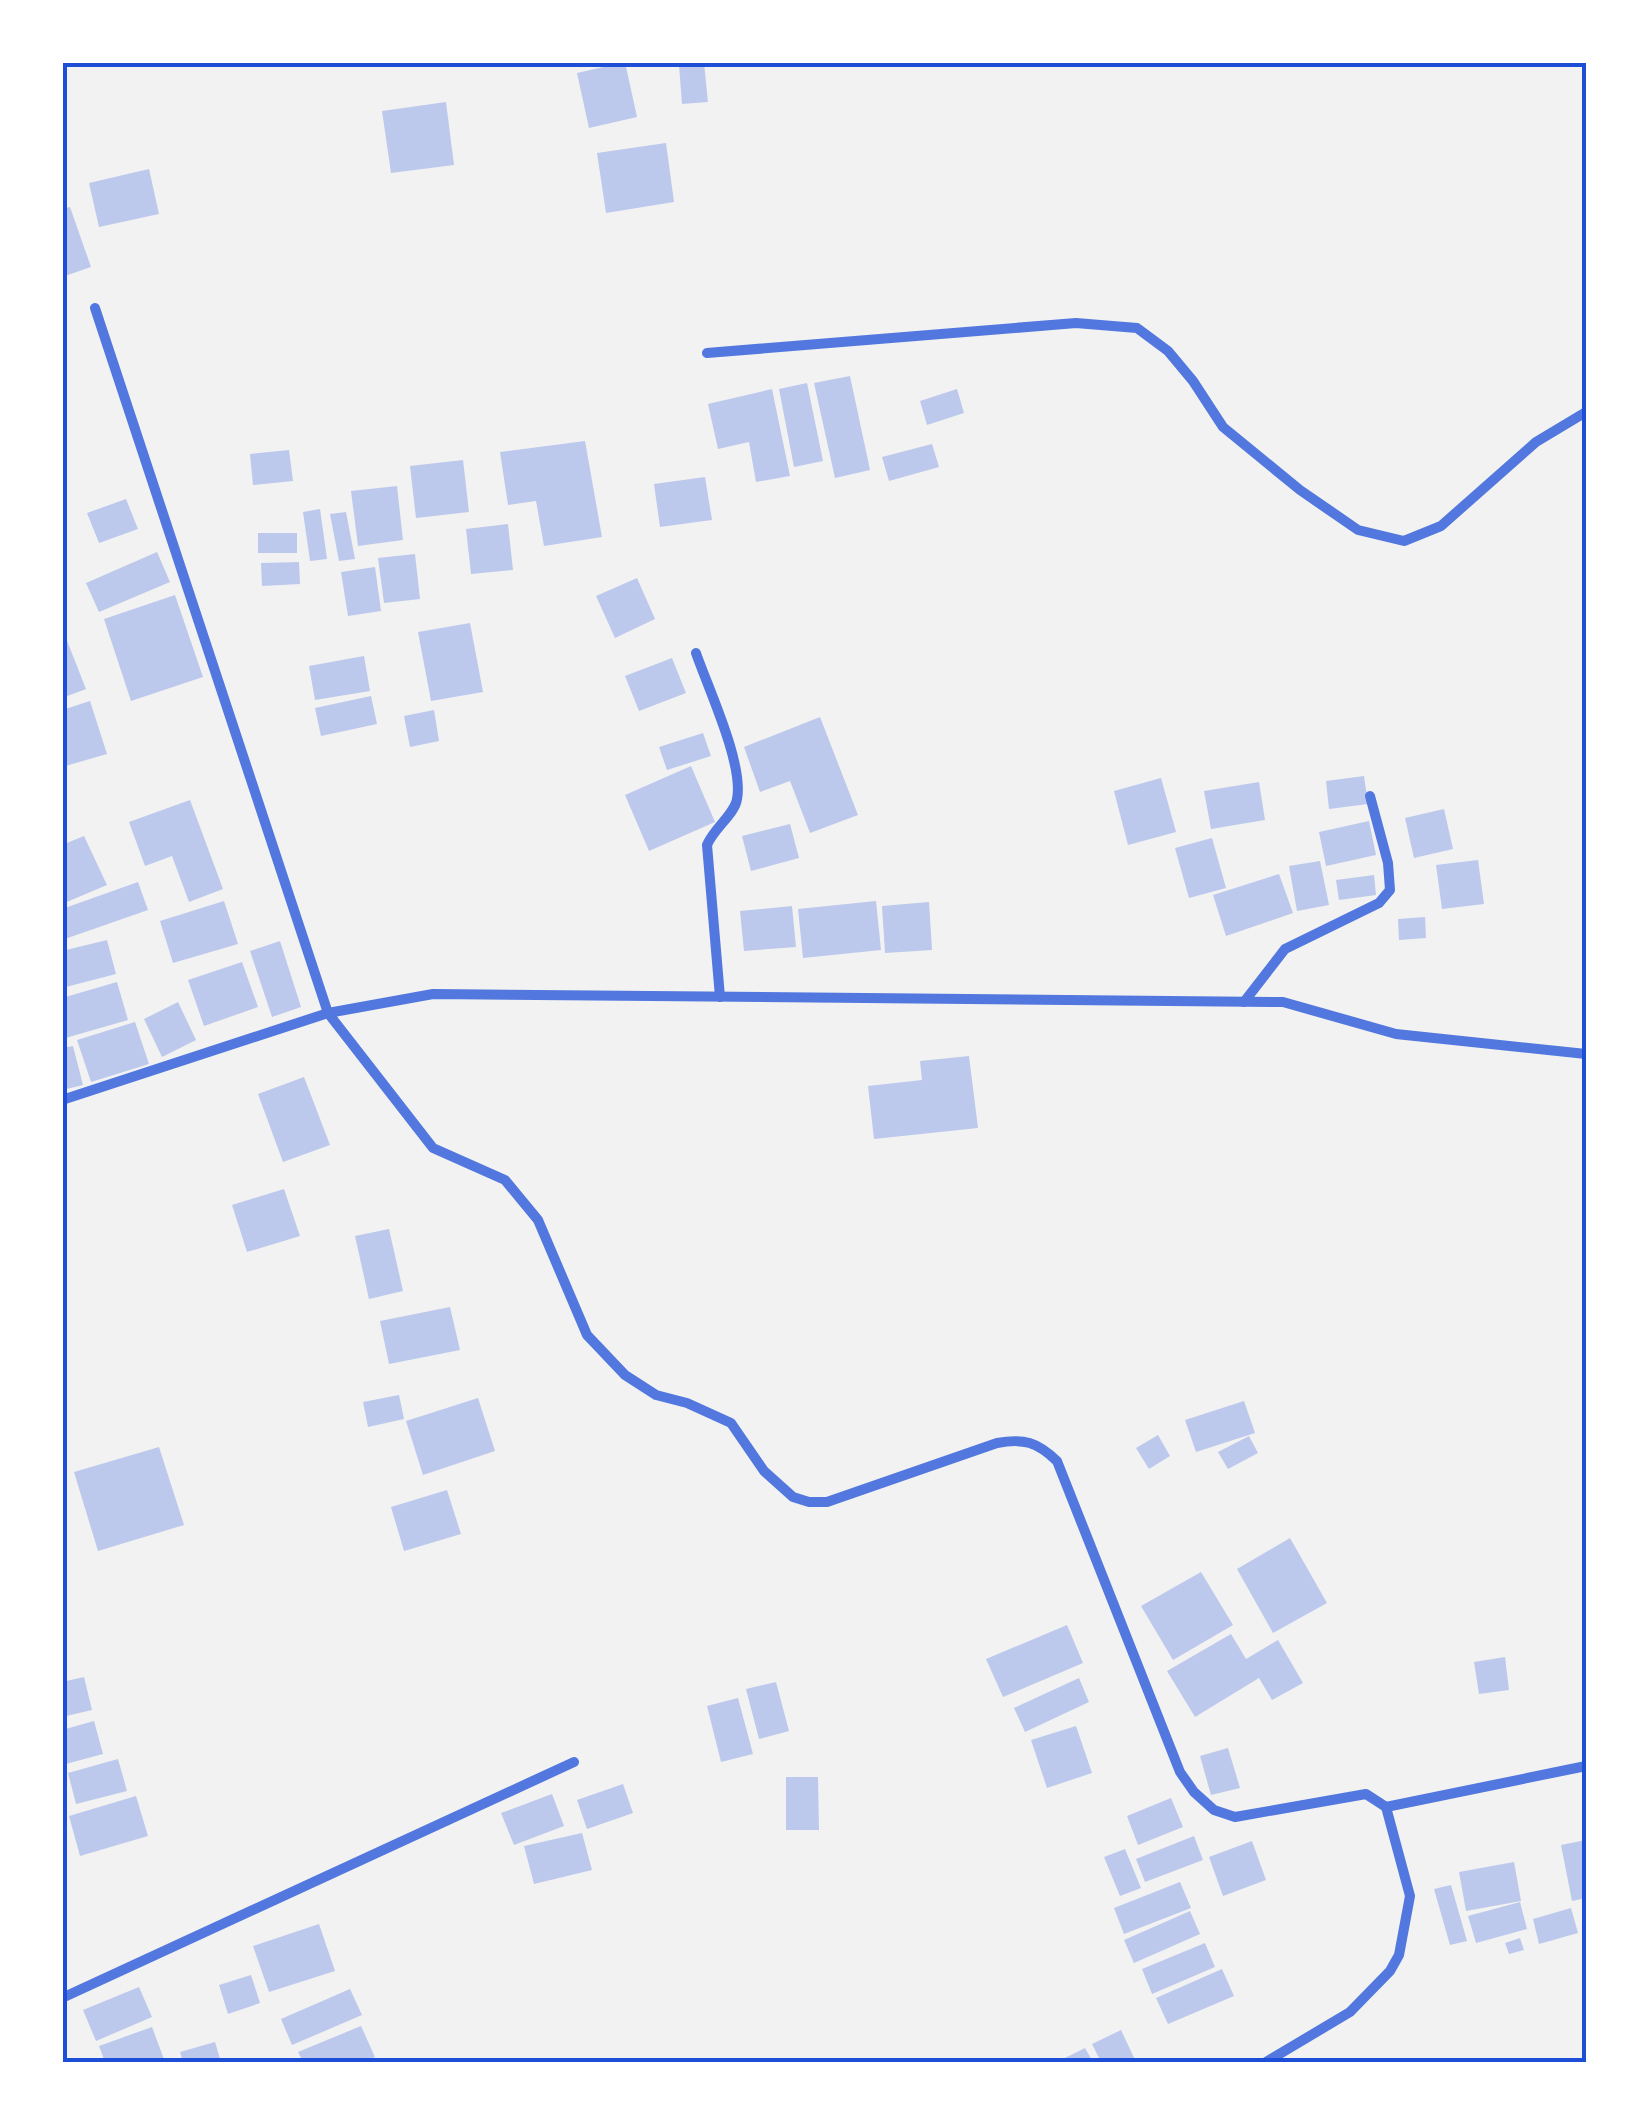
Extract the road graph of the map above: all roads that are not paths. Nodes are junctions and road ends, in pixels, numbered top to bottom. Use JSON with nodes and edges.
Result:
{"nodes":[{"id":1,"x":96,"y":308,"type":"dead end"},
{"id":2,"x":706,"y":353,"type":"dead end"},
{"id":3,"x":1586,"y":412,"type":"edge"},
{"id":4,"x":696,"y":654,"type":"dead end"},
{"id":5,"x":1370,"y":796,"type":"dead end"},
{"id":6,"x":720,"y":997,"type":"junction"},
{"id":7,"x":1244,"y":1002,"type":"junction"},
{"id":8,"x":328,"y":1013,"type":"junction"},
{"id":9,"x":1586,"y":1054,"type":"edge"},
{"id":10,"x":62,"y":1100,"type":"edge"},
{"id":11,"x":574,"y":1762,"type":"dead end"},
{"id":12,"x":1586,"y":1766,"type":"edge"},
{"id":13,"x":1386,"y":1807,"type":"junction"},
{"id":14,"x":62,"y":1998,"type":"edge"},
{"id":15,"x":1266,"y":2062,"type":"edge"}],
"edges":[{"from":1,"to":8,"type":"street"},
{"from":2,"to":3,"type":"street"},
{"from":4,"to":6,"type":"street"},
{"from":5,"to":7,"type":"street"},
{"from":6,"to":7,"type":"street"},
{"from":6,"to":8,"type":"street"},
{"from":7,"to":9,"type":"street"},
{"from":8,"to":10,"type":"street"},
{"from":8,"to":13,"type":"street"},
{"from":11,"to":14,"type":"street"},
{"from":12,"to":13,"type":"street"},
{"from":13,"to":15,"type":"street"}]}
